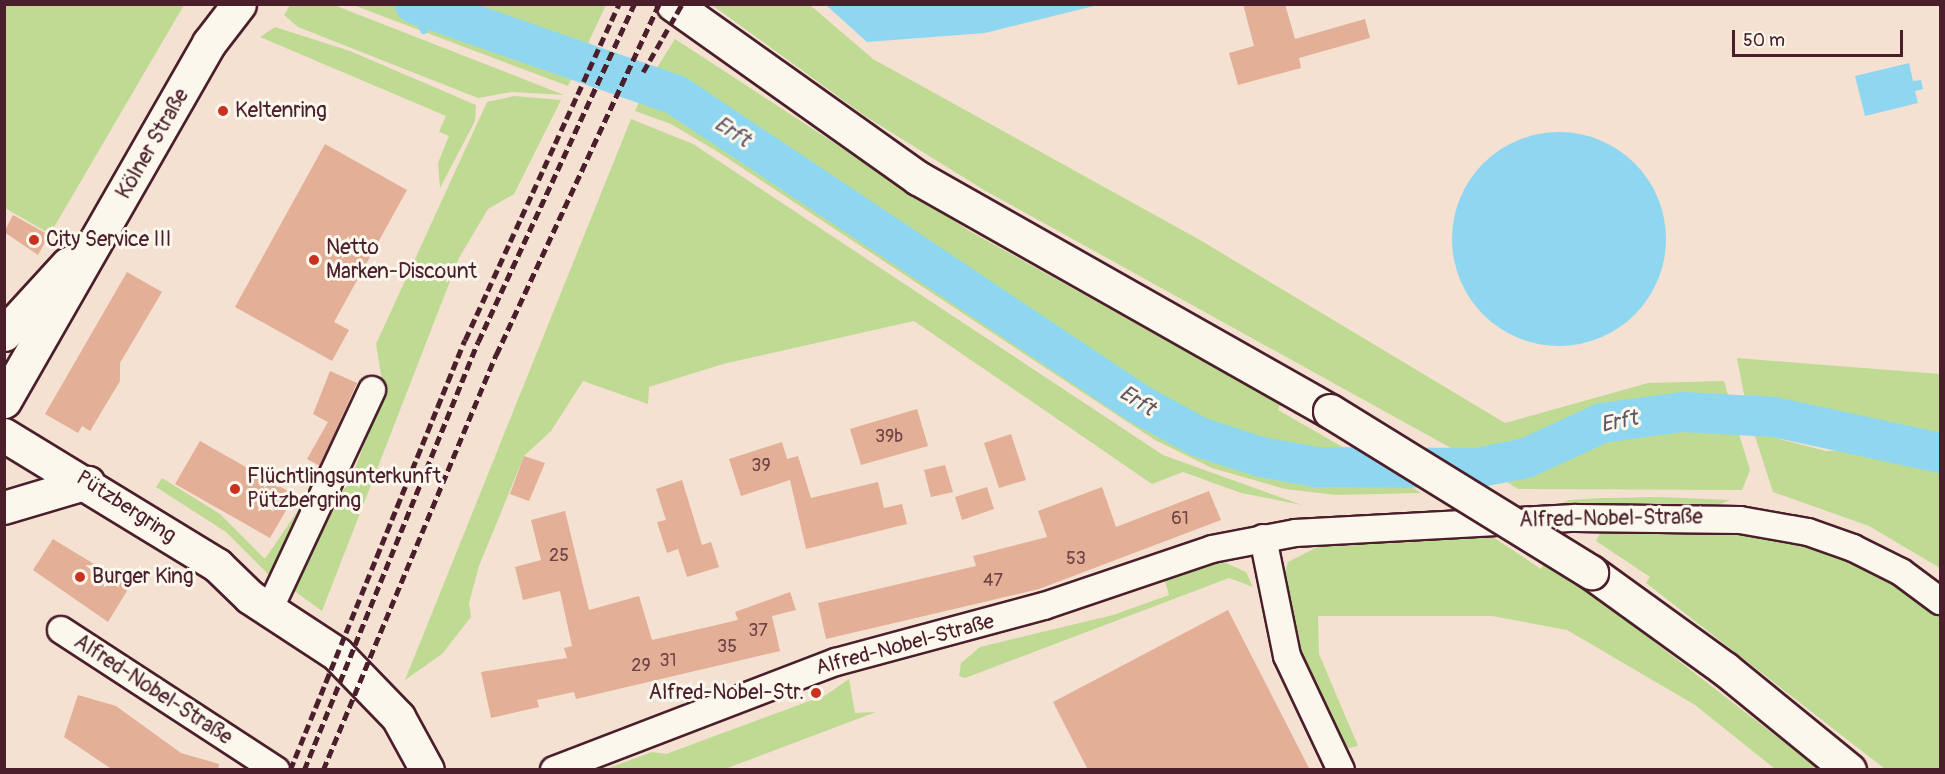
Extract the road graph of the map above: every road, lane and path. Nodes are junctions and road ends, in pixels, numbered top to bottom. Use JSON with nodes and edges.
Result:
{"nodes":[{"id":1,"x":220,"y":4,"type":"edge"},
{"id":2,"x":239,"y":4,"type":"edge"},
{"id":3,"x":673,"y":4,"type":"edge"},
{"id":4,"x":209,"y":43,"type":"junction"},
{"id":5,"x":112,"y":216,"type":"junction"},
{"id":6,"x":4,"y":334,"type":"edge"},
{"id":7,"x":372,"y":390,"type":"dead end"},
{"id":8,"x":4,"y":401,"type":"edge"},
{"id":9,"x":4,"y":435,"type":"edge"},
{"id":10,"x":88,"y":483,"type":"junction"},
{"id":11,"x":4,"y":508,"type":"edge"},
{"id":12,"x":1263,"y":538,"type":"junction"},
{"id":13,"x":1941,"y":601,"type":"edge"},
{"id":14,"x":269,"y":610,"type":"junction"},
{"id":15,"x":61,"y":630,"type":"dead end"},
{"id":16,"x":276,"y":770,"type":"edge"},
{"id":17,"x":427,"y":770,"type":"edge"},
{"id":18,"x":554,"y":770,"type":"edge"},
{"id":19,"x":1341,"y":770,"type":"edge"},
{"id":20,"x":1849,"y":770,"type":"edge"}],
"edges":[{"from":1,"to":4,"type":"main road","name":"Kölner Straße"},
{"from":2,"to":4,"type":"main road","name":"Kölner Straße"},
{"from":3,"to":20,"type":"main road","bridge":true},
{"from":4,"to":5,"type":"main road","name":"Kölner Straße"},
{"from":5,"to":6,"type":"main road"},
{"from":5,"to":8,"type":"main road","name":"Kölner Straße"},
{"from":7,"to":14,"type":"street"},
{"from":9,"to":10,"type":"main road","name":"Pützbergring"},
{"from":10,"to":11,"type":"street"},
{"from":10,"to":14,"type":"main road","name":"Pützbergring"},
{"from":12,"to":13,"type":"street","name":"Alfred-Nobel-Straße"},
{"from":12,"to":18,"type":"street","name":"Alfred-Nobel-Straße"},
{"from":12,"to":19,"type":"street"},
{"from":14,"to":17,"type":"main road","name":"Pützbergring"},
{"from":15,"to":16,"type":"street","name":"Alfred-Nobel-Straße"}]}
